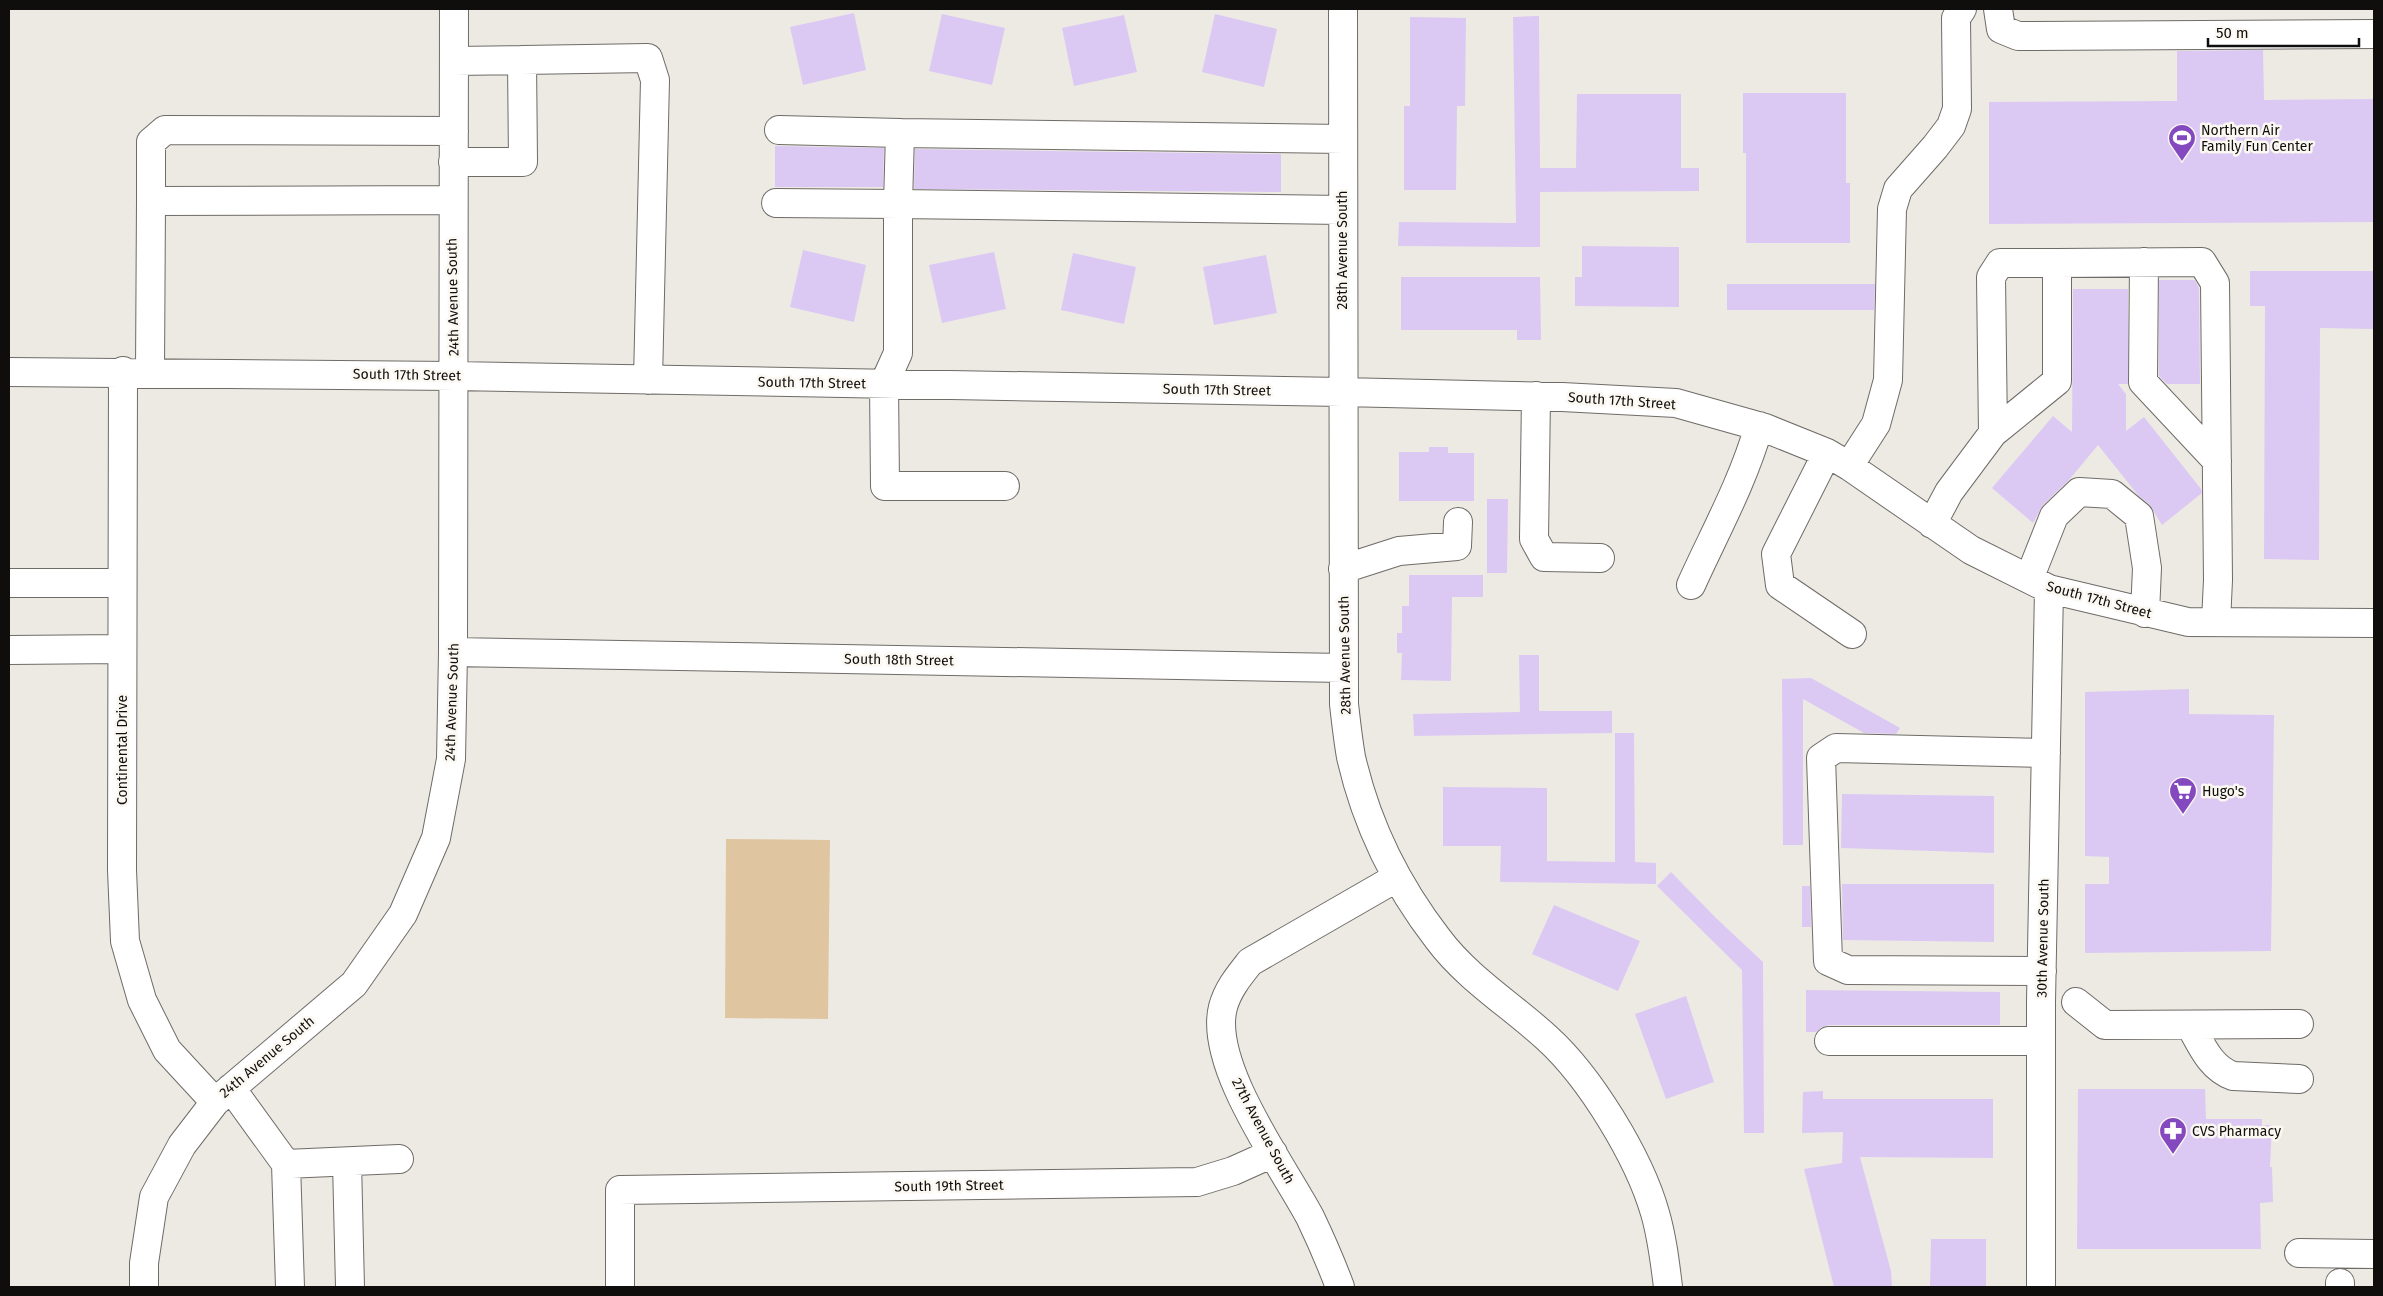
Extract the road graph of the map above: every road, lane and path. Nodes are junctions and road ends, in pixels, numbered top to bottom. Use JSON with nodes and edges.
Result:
{"nodes":[{"id":1,"x":454,"y":9,"type":"edge"},
{"id":2,"x":1343,"y":9,"type":"edge"},
{"id":3,"x":1962,"y":9,"type":"edge"},
{"id":4,"x":1998,"y":9,"type":"edge"},
{"id":5,"x":2374,"y":34,"type":"edge"},
{"id":6,"x":522,"y":60,"type":"junction"},
{"id":7,"x":454,"y":61,"type":"junction"},
{"id":8,"x":779,"y":130,"type":"dead end"},
{"id":9,"x":454,"y":131,"type":"junction"},
{"id":10,"x":900,"y":133,"type":"junction"},
{"id":11,"x":1343,"y":139,"type":"junction"},
{"id":12,"x":453,"y":162,"type":"junction"},
{"id":13,"x":452,"y":200,"type":"junction"},
{"id":14,"x":151,"y":201,"type":"junction"},
{"id":15,"x":776,"y":203,"type":"dead end"},
{"id":16,"x":898,"y":204,"type":"junction"},
{"id":17,"x":1343,"y":210,"type":"junction"},
{"id":18,"x":2144,"y":262,"type":"junction"},
{"id":19,"x":2056,"y":263,"type":"junction"},
{"id":20,"x":123,"y":371,"type":"junction"},
{"id":21,"x":9,"y":372,"type":"edge"},
{"id":22,"x":150,"y":372,"type":"junction"},
{"id":23,"x":454,"y":376,"type":"junction"},
{"id":24,"x":648,"y":380,"type":"junction"},
{"id":25,"x":884,"y":384,"type":"junction"},
{"id":26,"x":1342,"y":392,"type":"junction"},
{"id":27,"x":1536,"y":396,"type":"junction"},
{"id":28,"x":1759,"y":426,"type":"junction"},
{"id":29,"x":1993,"y":433,"type":"junction"},
{"id":30,"x":1838,"y":459,"type":"junction"},
{"id":31,"x":2217,"y":461,"type":"junction"},
{"id":32,"x":1005,"y":486,"type":"dead end"},
{"id":33,"x":1458,"y":522,"type":"dead end"},
{"id":34,"x":1932,"y":524,"type":"junction"},
{"id":35,"x":1600,"y":558,"type":"dead end"},
{"id":36,"x":1343,"y":569,"type":"junction"},
{"id":37,"x":9,"y":583,"type":"edge"},
{"id":38,"x":122,"y":583,"type":"junction"},
{"id":39,"x":1691,"y":584,"type":"dead end"},
{"id":40,"x":2039,"y":584,"type":"junction"},
{"id":41,"x":2145,"y":613,"type":"junction"},
{"id":42,"x":2216,"y":622,"type":"junction"},
{"id":43,"x":2374,"y":623,"type":"edge"},
{"id":44,"x":1852,"y":634,"type":"dead end"},
{"id":45,"x":9,"y":650,"type":"edge"},
{"id":46,"x":122,"y":650,"type":"junction"},
{"id":47,"x":454,"y":652,"type":"junction"},
{"id":48,"x":1344,"y":668,"type":"junction"},
{"id":49,"x":2046,"y":753,"type":"junction"},
{"id":50,"x":1396,"y":878,"type":"junction"},
{"id":51,"x":2042,"y":971,"type":"junction"},
{"id":52,"x":2076,"y":1002,"type":"dead end"},
{"id":53,"x":2190,"y":1024,"type":"junction"},
{"id":54,"x":2298,"y":1024,"type":"dead end"},
{"id":55,"x":1829,"y":1041,"type":"dead end"},
{"id":56,"x":2041,"y":1041,"type":"junction"},
{"id":57,"x":2298,"y":1079,"type":"dead end"},
{"id":58,"x":223,"y":1095,"type":"junction"},
{"id":59,"x":1273,"y":1153,"type":"junction"},
{"id":60,"x":399,"y":1160,"type":"dead end"},
{"id":61,"x":347,"y":1162,"type":"junction"},
{"id":62,"x":286,"y":1164,"type":"junction"},
{"id":63,"x":2298,"y":1253,"type":"dead end"},
{"id":64,"x":2374,"y":1254,"type":"edge"},
{"id":65,"x":144,"y":1287,"type":"edge"},
{"id":66,"x":290,"y":1287,"type":"edge"},
{"id":67,"x":350,"y":1287,"type":"edge"},
{"id":68,"x":620,"y":1287,"type":"edge"},
{"id":69,"x":1340,"y":1287,"type":"edge"},
{"id":70,"x":1668,"y":1287,"type":"edge"},
{"id":71,"x":2041,"y":1287,"type":"edge"}],
"edges":[{"from":1,"to":7,"type":"street","name":"24th Avenue South"},
{"from":2,"to":11,"type":"street","name":"28th Avenue South"},
{"from":3,"to":30,"type":"street"},
{"from":4,"to":5,"type":"street"},
{"from":6,"to":7,"type":"street"},
{"from":6,"to":12,"type":"street"},
{"from":6,"to":24,"type":"street"},
{"from":7,"to":9,"type":"street","name":"24th Avenue South"},
{"from":8,"to":10,"type":"street"},
{"from":9,"to":12,"type":"street","name":"24th Avenue South"},
{"from":9,"to":14,"type":"street"},
{"from":10,"to":11,"type":"street"},
{"from":10,"to":16,"type":"street"},
{"from":11,"to":17,"type":"street","name":"28th Avenue South"},
{"from":12,"to":13,"type":"street","name":"24th Avenue South"},
{"from":13,"to":14,"type":"street"},
{"from":13,"to":23,"type":"street","name":"24th Avenue South"},
{"from":14,"to":22,"type":"street"},
{"from":15,"to":16,"type":"street"},
{"from":16,"to":17,"type":"street"},
{"from":16,"to":25,"type":"street"},
{"from":17,"to":26,"type":"street","name":"28th Avenue South"},
{"from":18,"to":19,"type":"street"},
{"from":18,"to":31,"type":"street"},
{"from":18,"to":31,"type":"street"},
{"from":19,"to":29,"type":"street"},
{"from":19,"to":29,"type":"street"},
{"from":20,"to":21,"type":"street","name":"South 17th Street"},
{"from":20,"to":22,"type":"street","name":"South 17th Street"},
{"from":20,"to":38,"type":"street","name":"Continental Drive"},
{"from":22,"to":23,"type":"street","name":"South 17th Street"},
{"from":23,"to":24,"type":"street","name":"South 17th Street"},
{"from":23,"to":47,"type":"street","name":"24th Avenue South"},
{"from":24,"to":25,"type":"street","name":"South 17th Street"},
{"from":25,"to":26,"type":"street","name":"South 17th Street"},
{"from":25,"to":32,"type":"street"},
{"from":26,"to":27,"type":"street","name":"South 17th Street"},
{"from":26,"to":36,"type":"street","name":"28th Avenue South"},
{"from":27,"to":28,"type":"street","name":"South 17th Street"},
{"from":27,"to":35,"type":"street"},
{"from":28,"to":30,"type":"street","name":"South 17th Street"},
{"from":28,"to":39,"type":"street"},
{"from":29,"to":34,"type":"street"},
{"from":30,"to":34,"type":"street","name":"South 17th Street"},
{"from":30,"to":44,"type":"street"},
{"from":31,"to":42,"type":"street"},
{"from":33,"to":36,"type":"street"},
{"from":34,"to":40,"type":"street","name":"South 17th Street"},
{"from":36,"to":48,"type":"street","name":"28th Avenue South"},
{"from":37,"to":38,"type":"street"},
{"from":38,"to":46,"type":"street","name":"Continental Drive"},
{"from":40,"to":41,"type":"street","name":"South 17th Street"},
{"from":40,"to":41,"type":"street","name":"30th Avenue South"},
{"from":40,"to":49,"type":"street","name":"30th Avenue South"},
{"from":41,"to":42,"type":"street","name":"South 17th Street"},
{"from":42,"to":43,"type":"street","name":"South 17th Street"},
{"from":45,"to":46,"type":"street"},
{"from":46,"to":58,"type":"street","name":"Continental Drive"},
{"from":47,"to":48,"type":"street","name":"South 18th Street"},
{"from":47,"to":58,"type":"street","name":"24th Avenue South"},
{"from":48,"to":50,"type":"street","name":"28th Avenue South"},
{"from":49,"to":51,"type":"street","name":"30th Avenue South"},
{"from":49,"to":51,"type":"street"},
{"from":50,"to":59,"type":"street","name":"27th Avenue South"},
{"from":50,"to":70,"type":"street","name":"28th Avenue South"},
{"from":51,"to":56,"type":"street","name":"30th Avenue South"},
{"from":52,"to":53,"type":"street"},
{"from":53,"to":54,"type":"street"},
{"from":53,"to":57,"type":"street"},
{"from":55,"to":56,"type":"street"},
{"from":56,"to":71,"type":"street","name":"30th Avenue South"},
{"from":58,"to":62,"type":"street","name":"Continental Drive"},
{"from":58,"to":65,"type":"street","name":"24th Avenue South"},
{"from":59,"to":68,"type":"street","name":"South 19th Street"},
{"from":59,"to":69,"type":"street","name":"27th Avenue South"},
{"from":60,"to":61,"type":"street"},
{"from":61,"to":62,"type":"street"},
{"from":61,"to":67,"type":"street"},
{"from":62,"to":66,"type":"street"},
{"from":63,"to":64,"type":"street"}]}
